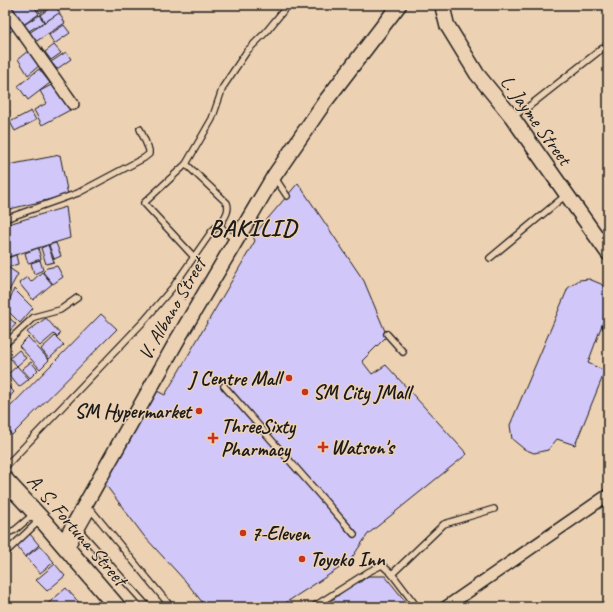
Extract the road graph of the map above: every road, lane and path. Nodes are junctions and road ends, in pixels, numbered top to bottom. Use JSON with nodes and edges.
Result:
{"nodes":[{"id":1,"x":288,"y":5,"type":"edge"},
{"id":2,"x":399,"y":5,"type":"edge"},
{"id":3,"x":442,"y":5,"type":"edge"},
{"id":4,"x":5,"y":8,"type":"edge"},
{"id":5,"x":608,"y":44,"type":"edge"},
{"id":6,"x":73,"y":104,"type":"dead end"},
{"id":7,"x":512,"y":117,"type":"junction"},
{"id":8,"x":140,"y":129,"type":"dead end"},
{"id":9,"x":186,"y":164,"type":"junction"},
{"id":10,"x":274,"y":176,"type":"junction"},
{"id":11,"x":566,"y":195,"type":"junction"},
{"id":12,"x":287,"y":196,"type":"dead end"},
{"id":13,"x":5,"y":219,"type":"edge"},
{"id":14,"x":220,"y":225,"type":"junction"},
{"id":15,"x":234,"y":235,"type":"junction"},
{"id":16,"x":608,"y":254,"type":"edge"},
{"id":17,"x":194,"y":257,"type":"junction"},
{"id":18,"x":490,"y":258,"type":"dead end"},
{"id":19,"x":173,"y":287,"type":"junction"},
{"id":20,"x":77,"y":298,"type":"dead end"},
{"id":21,"x":195,"y":310,"type":"junction"},
{"id":22,"x":387,"y":334,"type":"dead end"},
{"id":23,"x":5,"y":344,"type":"edge"},
{"id":24,"x":403,"y":352,"type":"dead end"},
{"id":25,"x":224,"y":386,"type":"dead end"},
{"id":26,"x":5,"y":467,"type":"edge"},
{"id":27,"x":8,"y":490,"type":"edge"},
{"id":28,"x":608,"y":495,"type":"edge"},
{"id":29,"x":494,"y":508,"type":"dead end"},
{"id":30,"x":38,"y":516,"type":"junction"},
{"id":31,"x":77,"y":528,"type":"junction"},
{"id":32,"x":5,"y":529,"type":"edge"},
{"id":33,"x":354,"y":534,"type":"dead end"},
{"id":34,"x":66,"y":547,"type":"junction"},
{"id":35,"x":5,"y":554,"type":"edge"},
{"id":36,"x":392,"y":574,"type":"junction"},
{"id":37,"x":117,"y":607,"type":"edge"},
{"id":38,"x":148,"y":607,"type":"edge"},
{"id":39,"x":171,"y":607,"type":"edge"},
{"id":40,"x":313,"y":607,"type":"edge"},
{"id":41,"x":417,"y":607,"type":"edge"},
{"id":42,"x":446,"y":607,"type":"edge"}],
"edges":[{"from":1,"to":9,"type":"lane"},
{"from":2,"to":10,"type":"street","name":"V. Albano Street"},
{"from":3,"to":7,"type":"street","name":"L. Jayme Street"},
{"from":4,"to":6,"type":"street"},
{"from":5,"to":7,"type":"lane"},
{"from":7,"to":11,"type":"street","name":"L. Jayme Street"},
{"from":8,"to":13,"type":"lane"},
{"from":9,"to":14,"type":"lane"},
{"from":9,"to":17,"type":"lane"},
{"from":10,"to":12,"type":"lane"},
{"from":10,"to":15,"type":"street","name":"V. Albano Street"},
{"from":11,"to":16,"type":"street","name":"L. Jayme Street"},
{"from":11,"to":18,"type":"lane"},
{"from":14,"to":15,"type":"lane"},
{"from":14,"to":17,"type":"lane"},
{"from":15,"to":21,"type":"street","name":"V. Albano Street"},
{"from":17,"to":19,"type":"lane"},
{"from":19,"to":21,"type":"path"},
{"from":19,"to":26,"type":"lane"},
{"from":20,"to":23,"type":"lane"},
{"from":21,"to":31,"type":"street","name":"V. Albano Street"},
{"from":22,"to":24,"type":"lane"},
{"from":25,"to":33,"type":"lane"},
{"from":27,"to":30,"type":"main road","name":"A. S. Fortuna Street"},
{"from":28,"to":42,"type":"street"},
{"from":29,"to":36,"type":"lane"},
{"from":30,"to":32,"type":"lane"},
{"from":30,"to":34,"type":"main road","name":"A. S. Fortuna Street"},
{"from":30,"to":35,"type":"lane"},
{"from":31,"to":34,"type":"street","name":"V. Albano Street"},
{"from":31,"to":38,"type":"lane"},
{"from":31,"to":39,"type":"lane"},
{"from":34,"to":37,"type":"main road","name":"A. S. Fortuna Street"},
{"from":36,"to":40,"type":"lane"},
{"from":36,"to":41,"type":"lane"}]}
